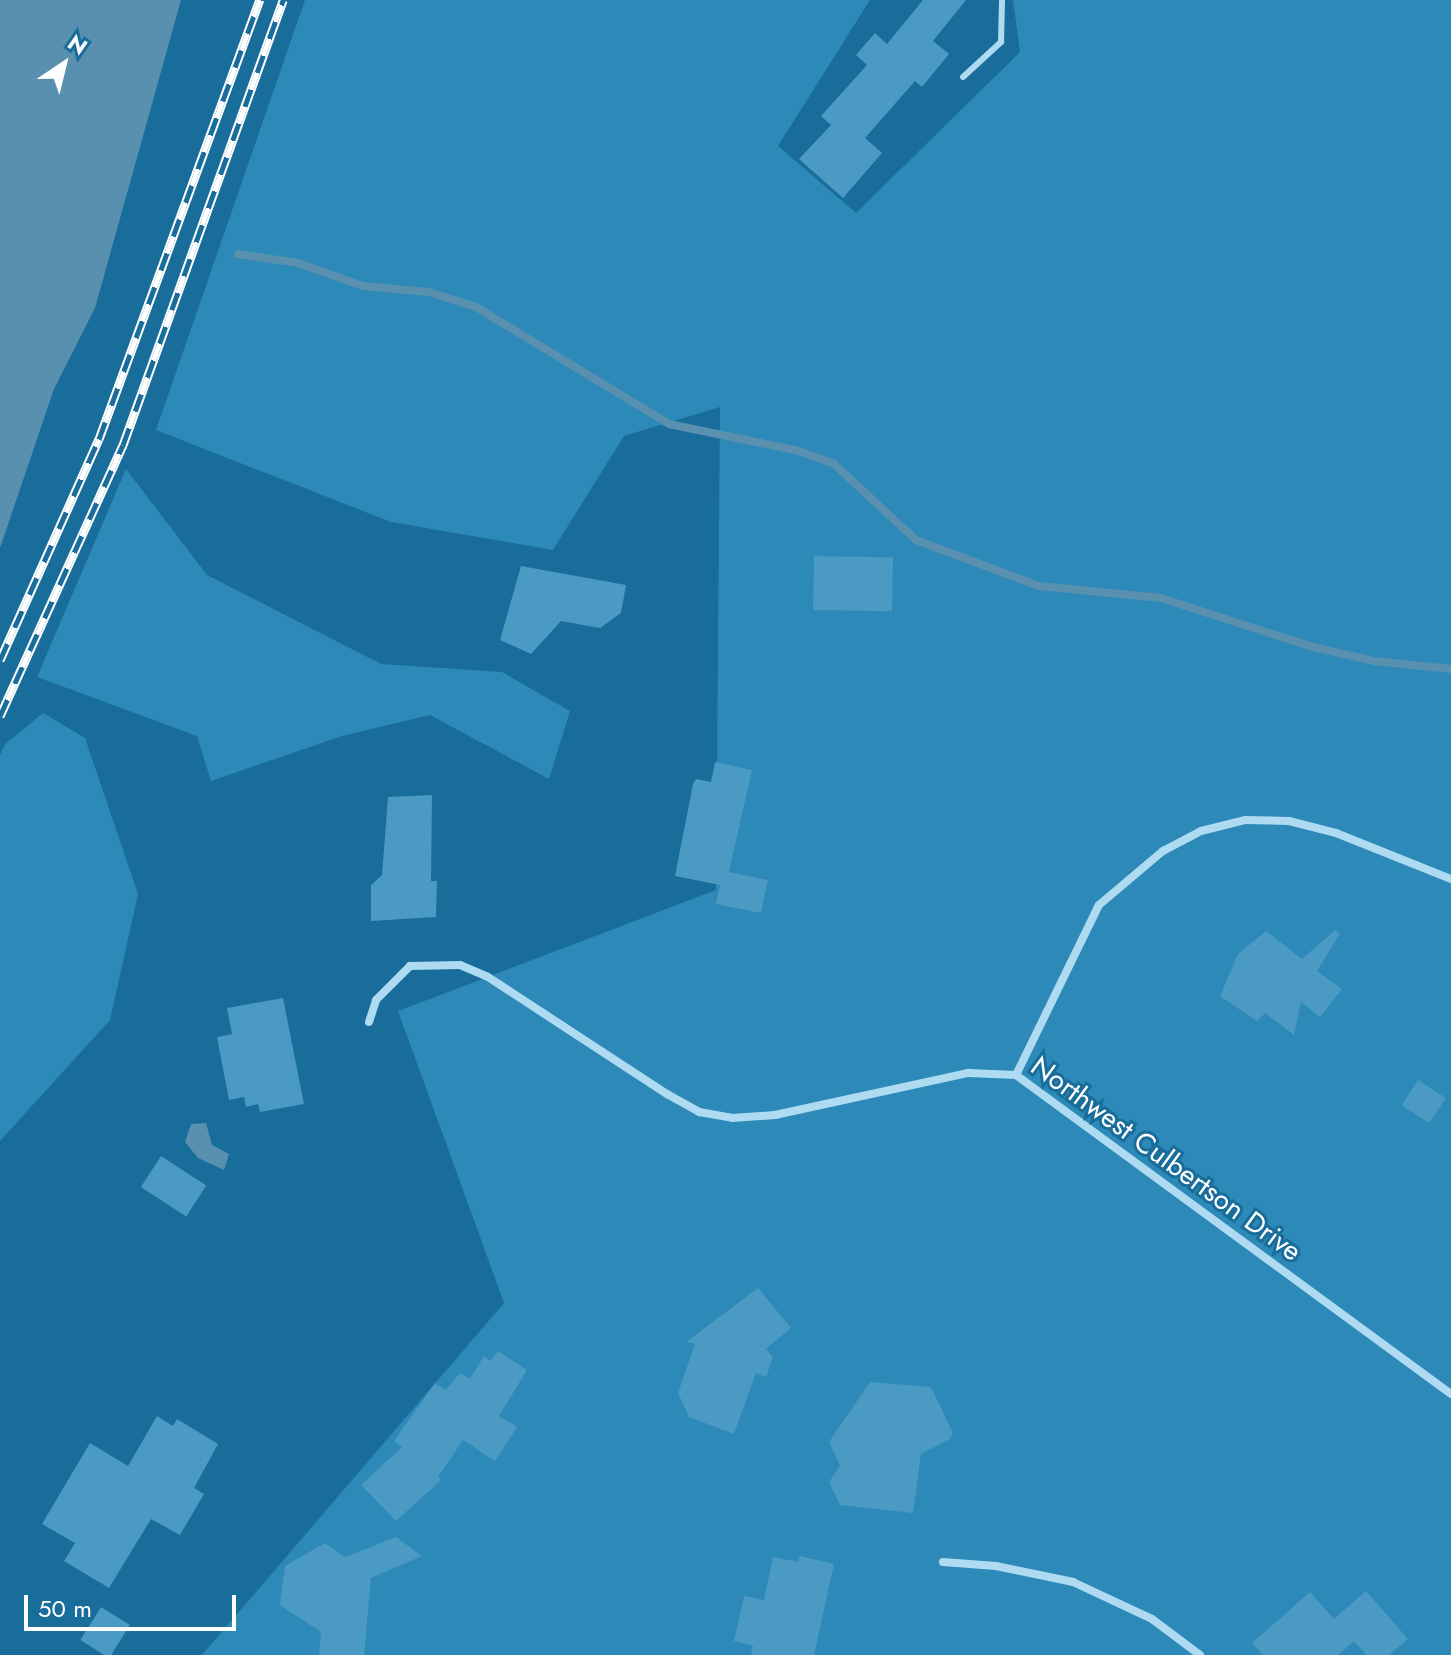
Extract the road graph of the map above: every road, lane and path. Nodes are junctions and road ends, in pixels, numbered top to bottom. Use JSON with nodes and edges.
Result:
{"nodes":[{"id":1,"x":1002,"y":0,"type":"edge"},
{"id":2,"x":963,"y":77,"type":"dead end"},
{"id":3,"x":1451,"y":879,"type":"edge"},
{"id":4,"x":369,"y":1022,"type":"dead end"},
{"id":5,"x":1016,"y":1075,"type":"junction"},
{"id":6,"x":1451,"y":1394,"type":"edge"},
{"id":7,"x":943,"y":1562,"type":"dead end"},
{"id":8,"x":1200,"y":1655,"type":"edge"}],
"edges":[{"from":1,"to":2,"type":"lane"},
{"from":3,"to":5,"type":"street"},
{"from":4,"to":5,"type":"street","name":"Northwest Culbertson Drive"},
{"from":5,"to":6,"type":"street","name":"Northwest Culbertson Drive"},
{"from":7,"to":8,"type":"street"}]}
